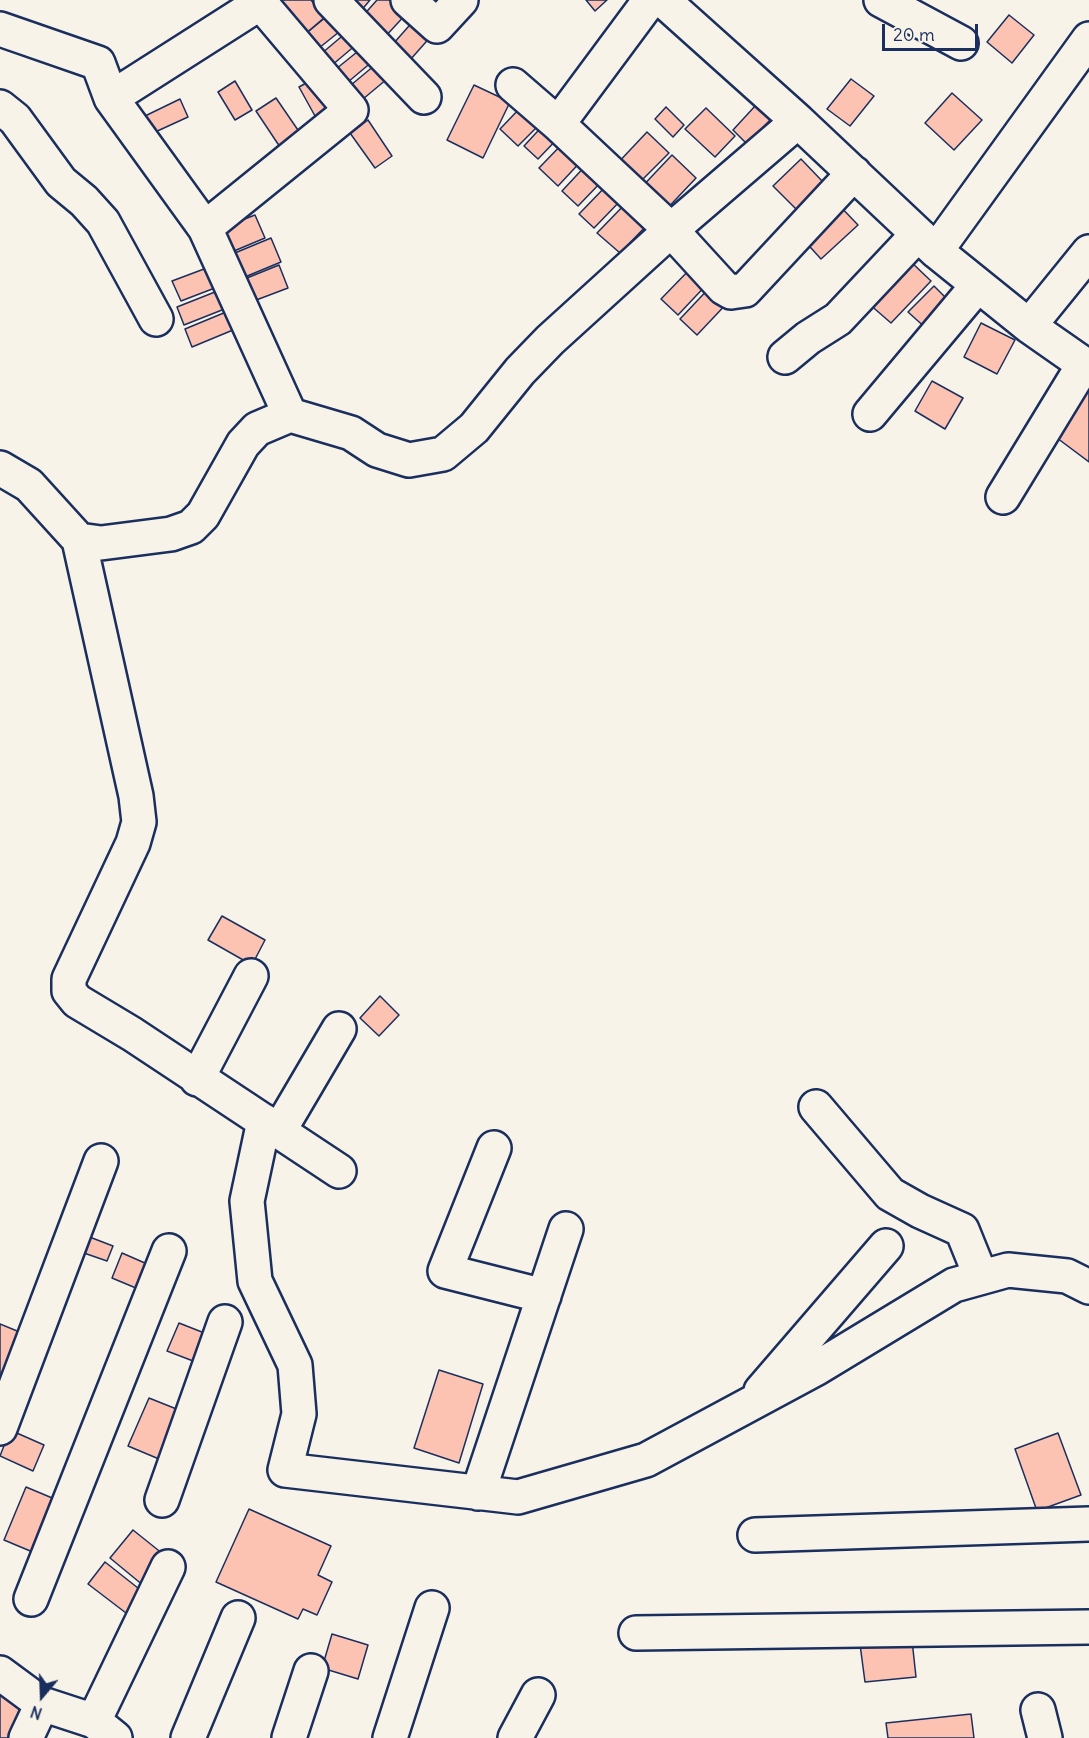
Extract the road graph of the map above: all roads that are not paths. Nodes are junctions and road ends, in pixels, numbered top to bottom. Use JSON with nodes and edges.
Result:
{"nodes":[{"id":1,"x":331,"y":0,"type":"edge"},
{"id":2,"x":408,"y":0,"type":"edge"},
{"id":3,"x":461,"y":0,"type":"edge"},
{"id":4,"x":650,"y":0,"type":"edge"},
{"id":5,"x":663,"y":0,"type":"edge"},
{"id":6,"x":880,"y":0,"type":"edge"},
{"id":7,"x":259,"y":2,"type":"edge"},
{"id":8,"x":0,"y":28,"type":"edge"},
{"id":9,"x":1089,"y":39,"type":"edge"},
{"id":10,"x":961,"y":43,"type":"dead end"},
{"id":11,"x":513,"y":85,"type":"dead end"},
{"id":12,"x":111,"y":98,"type":"junction"},
{"id":13,"x":424,"y":98,"type":"dead end"},
{"id":14,"x":5,"y":120,"type":"edge"},
{"id":15,"x":798,"y":122,"type":"junction"},
{"id":16,"x":558,"y":124,"type":"junction"},
{"id":17,"x":854,"y":173,"type":"junction"},
{"id":18,"x":205,"y":228,"type":"junction"},
{"id":19,"x":671,"y":230,"type":"junction"},
{"id":20,"x":927,"y":242,"type":"junction"},
{"id":21,"x":1089,"y":252,"type":"edge"},
{"id":22,"x":978,"y":285,"type":"junction"},
{"id":23,"x":156,"y":319,"type":"dead end"},
{"id":24,"x":1029,"y":326,"type":"junction"},
{"id":25,"x":785,"y":357,"type":"dead end"},
{"id":26,"x":1087,"y":366,"type":"edge"},
{"id":27,"x":870,"y":414,"type":"dead end"},
{"id":28,"x":290,"y":415,"type":"junction"},
{"id":29,"x":0,"y":468,"type":"edge"},
{"id":30,"x":1003,"y":497,"type":"dead end"},
{"id":31,"x":79,"y":540,"type":"junction"},
{"id":32,"x":251,"y":976,"type":"dead end"},
{"id":33,"x":339,"y":1029,"type":"dead end"},
{"id":34,"x":197,"y":1079,"type":"junction"},
{"id":35,"x":816,"y":1107,"type":"dead end"},
{"id":36,"x":272,"y":1126,"type":"junction"},
{"id":37,"x":494,"y":1148,"type":"dead end"},
{"id":38,"x":101,"y":1161,"type":"dead end"},
{"id":39,"x":339,"y":1171,"type":"dead end"},
{"id":40,"x":566,"y":1229,"type":"dead end"},
{"id":41,"x":886,"y":1246,"type":"dead end"},
{"id":42,"x":169,"y":1251,"type":"dead end"},
{"id":43,"x":981,"y":1277,"type":"junction"},
{"id":44,"x":1089,"y":1287,"type":"edge"},
{"id":45,"x":544,"y":1296,"type":"junction"},
{"id":46,"x":225,"y":1322,"type":"dead end"},
{"id":47,"x":753,"y":1402,"type":"junction"},
{"id":48,"x":0,"y":1428,"type":"edge"},
{"id":49,"x":478,"y":1493,"type":"junction"},
{"id":50,"x":162,"y":1500,"type":"dead end"},
{"id":51,"x":1089,"y":1524,"type":"edge"},
{"id":52,"x":755,"y":1535,"type":"dead end"},
{"id":53,"x":168,"y":1567,"type":"dead end"},
{"id":54,"x":31,"y":1599,"type":"dead end"},
{"id":55,"x":432,"y":1608,"type":"dead end"},
{"id":56,"x":238,"y":1617,"type":"dead end"},
{"id":57,"x":1089,"y":1627,"type":"edge"},
{"id":58,"x":636,"y":1633,"type":"dead end"},
{"id":59,"x":311,"y":1671,"type":"dead end"},
{"id":60,"x":0,"y":1673,"type":"edge"},
{"id":61,"x":538,"y":1695,"type":"dead end"},
{"id":62,"x":42,"y":1704,"type":"junction"},
{"id":63,"x":104,"y":1729,"type":"edge"},
{"id":64,"x":26,"y":1738,"type":"edge"},
{"id":65,"x":188,"y":1738,"type":"edge"},
{"id":66,"x":289,"y":1738,"type":"edge"},
{"id":67,"x":390,"y":1738,"type":"edge"},
{"id":68,"x":515,"y":1738,"type":"edge"}],
"edges":[{"from":1,"to":13,"type":"street"},
{"from":2,"to":3,"type":"street"},
{"from":4,"to":16,"type":"street"},
{"from":5,"to":15,"type":"street"},
{"from":6,"to":10,"type":"street"},
{"from":7,"to":12,"type":"street"},
{"from":7,"to":18,"type":"street"},
{"from":8,"to":12,"type":"street"},
{"from":9,"to":20,"type":"street"},
{"from":11,"to":16,"type":"street"},
{"from":12,"to":18,"type":"street"},
{"from":14,"to":23,"type":"street"},
{"from":15,"to":17,"type":"street"},
{"from":15,"to":19,"type":"street"},
{"from":16,"to":19,"type":"street"},
{"from":17,"to":19,"type":"street"},
{"from":17,"to":20,"type":"street"},
{"from":18,"to":28,"type":"street"},
{"from":19,"to":28,"type":"street"},
{"from":20,"to":22,"type":"street"},
{"from":20,"to":25,"type":"street"},
{"from":21,"to":24,"type":"street"},
{"from":22,"to":24,"type":"street"},
{"from":22,"to":27,"type":"street"},
{"from":24,"to":26,"type":"street"},
{"from":26,"to":30,"type":"street"},
{"from":28,"to":31,"type":"street"},
{"from":29,"to":31,"type":"street"},
{"from":31,"to":34,"type":"street"},
{"from":32,"to":34,"type":"street"},
{"from":33,"to":36,"type":"street"},
{"from":34,"to":36,"type":"street"},
{"from":35,"to":43,"type":"street"},
{"from":36,"to":39,"type":"street"},
{"from":36,"to":49,"type":"street"},
{"from":37,"to":45,"type":"street"},
{"from":38,"to":48,"type":"street"},
{"from":40,"to":45,"type":"street"},
{"from":41,"to":47,"type":"street"},
{"from":42,"to":54,"type":"street"},
{"from":43,"to":44,"type":"street"},
{"from":43,"to":47,"type":"street"},
{"from":45,"to":49,"type":"street"},
{"from":46,"to":50,"type":"street"},
{"from":47,"to":49,"type":"street"},
{"from":51,"to":52,"type":"street"},
{"from":53,"to":63,"type":"street"},
{"from":55,"to":67,"type":"street"},
{"from":56,"to":65,"type":"street"},
{"from":57,"to":58,"type":"street"},
{"from":59,"to":66,"type":"street"},
{"from":60,"to":62,"type":"street"},
{"from":61,"to":68,"type":"street"},
{"from":62,"to":63,"type":"street"},
{"from":62,"to":64,"type":"street"}]}
